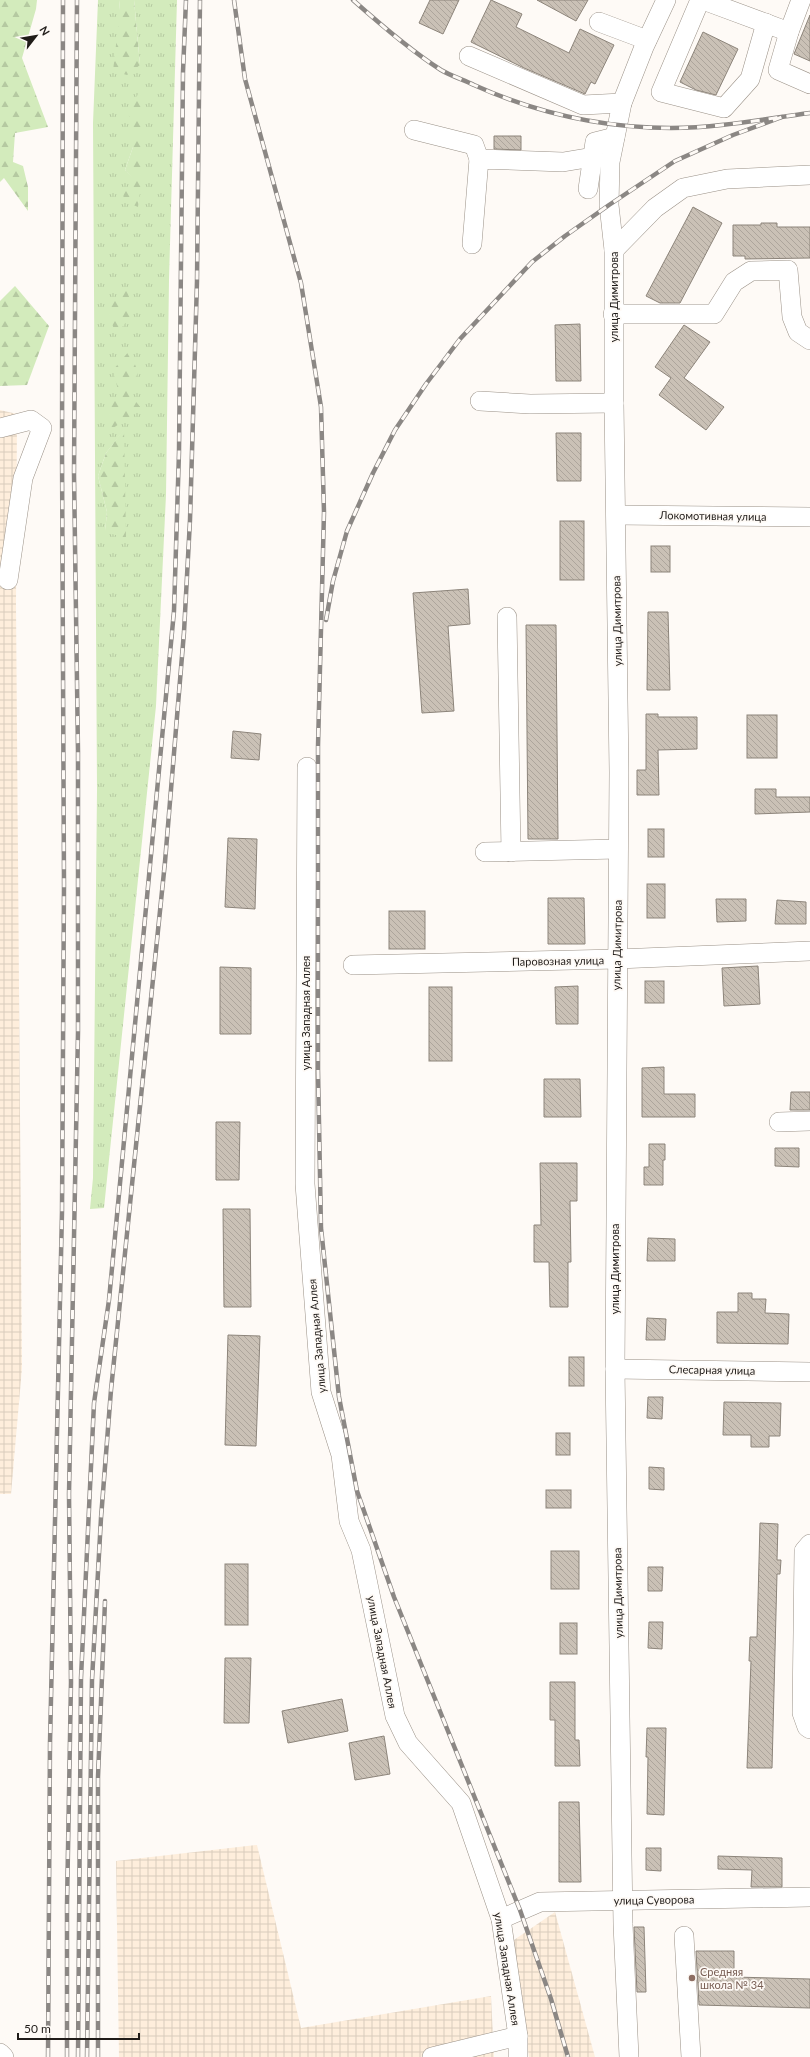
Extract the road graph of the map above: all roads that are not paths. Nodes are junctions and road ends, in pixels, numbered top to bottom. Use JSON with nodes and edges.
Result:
{"nodes":[{"id":1,"x":666,"y":0,"type":"edge"},
{"id":2,"x":701,"y":0,"type":"edge"},
{"id":3,"x":801,"y":0,"type":"edge"},
{"id":4,"x":599,"y":22,"type":"dead end"},
{"id":5,"x":766,"y":23,"type":"junction"},
{"id":6,"x":789,"y":32,"type":"junction"},
{"id":7,"x":647,"y":40,"type":"junction"},
{"id":8,"x":469,"y":56,"type":"dead end"},
{"id":9,"x":810,"y":84,"type":"edge"},
{"id":10,"x":622,"y":103,"type":"junction"},
{"id":11,"x":414,"y":130,"type":"dead end"},
{"id":12,"x":615,"y":137,"type":"junction"},
{"id":13,"x":593,"y":157,"type":"junction"},
{"id":14,"x":479,"y":159,"type":"junction"},
{"id":15,"x":810,"y":175,"type":"edge"},
{"id":16,"x":588,"y":189,"type":"dead end"},
{"id":17,"x":472,"y":244,"type":"dead end"},
{"id":18,"x":614,"y":250,"type":"junction"},
{"id":19,"x":614,"y":314,"type":"junction"},
{"id":20,"x":810,"y":340,"type":"edge"},
{"id":21,"x":480,"y":401,"type":"dead end"},
{"id":22,"x":614,"y":403,"type":"junction"},
{"id":23,"x":0,"y":428,"type":"edge"},
{"id":24,"x":616,"y":515,"type":"junction"},
{"id":25,"x":810,"y":517,"type":"edge"},
{"id":26,"x":8,"y":580,"type":"dead end"},
{"id":27,"x":507,"y":617,"type":"dead end"},
{"id":28,"x":307,"y":767,"type":"dead end"},
{"id":29,"x":618,"y":850,"type":"junction"},
{"id":30,"x":485,"y":852,"type":"dead end"},
{"id":31,"x":511,"y":852,"type":"junction"},
{"id":32,"x":810,"y":951,"type":"edge"},
{"id":33,"x":617,"y":959,"type":"junction"},
{"id":34,"x":353,"y":965,"type":"dead end"},
{"id":35,"x":810,"y":1121,"type":"edge"},
{"id":36,"x":779,"y":1122,"type":"dead end"},
{"id":37,"x":615,"y":1369,"type":"junction"},
{"id":38,"x":810,"y":1372,"type":"edge"},
{"id":39,"x":810,"y":1544,"type":"edge"},
{"id":40,"x":810,"y":1729,"type":"edge"},
{"id":41,"x":810,"y":1897,"type":"edge"},
{"id":42,"x":622,"y":1901,"type":"junction"},
{"id":43,"x":501,"y":1919,"type":"junction"},
{"id":44,"x":684,"y":1936,"type":"dead end"},
{"id":45,"x":518,"y":2036,"type":"junction"},
{"id":46,"x":0,"y":2053,"type":"edge"},
{"id":47,"x":4,"y":2057,"type":"edge"},
{"id":48,"x":432,"y":2057,"type":"edge"},
{"id":49,"x":518,"y":2057,"type":"edge"},
{"id":50,"x":629,"y":2057,"type":"edge"},
{"id":51,"x":691,"y":2057,"type":"edge"}],
"edges":[{"from":1,"to":7,"type":"street","name":"улица Димитрова"},
{"from":2,"to":5,"type":"street"},
{"from":2,"to":5,"type":"street"},
{"from":3,"to":6,"type":"street"},
{"from":4,"to":7,"type":"street"},
{"from":5,"to":6,"type":"street"},
{"from":6,"to":9,"type":"street"},
{"from":7,"to":10,"type":"street","name":"улица Димитрова"},
{"from":8,"to":10,"type":"street"},
{"from":10,"to":12,"type":"street","name":"улица Димитрова"},
{"from":11,"to":14,"type":"street"},
{"from":12,"to":13,"type":"street"},
{"from":12,"to":18,"type":"street","name":"улица Димитрова"},
{"from":13,"to":14,"type":"street"},
{"from":13,"to":16,"type":"street"},
{"from":14,"to":17,"type":"street"},
{"from":15,"to":18,"type":"street"},
{"from":18,"to":19,"type":"street","name":"улица Димитрова"},
{"from":19,"to":20,"type":"street"},
{"from":19,"to":22,"type":"street","name":"улица Димитрова"},
{"from":21,"to":22,"type":"street"},
{"from":22,"to":24,"type":"street","name":"улица Димитрова"},
{"from":23,"to":26,"type":"street"},
{"from":24,"to":25,"type":"street","name":"Локомотивная улица"},
{"from":24,"to":29,"type":"street","name":"улица Димитрова"},
{"from":27,"to":31,"type":"street"},
{"from":28,"to":43,"type":"street","name":"улица Западная Аллея"},
{"from":29,"to":31,"type":"street"},
{"from":29,"to":33,"type":"street","name":"улица Димитрова"},
{"from":30,"to":31,"type":"street"},
{"from":32,"to":33,"type":"street","name":"Паровозная улица"},
{"from":33,"to":34,"type":"street","name":"Паровозная улица"},
{"from":33,"to":37,"type":"street","name":"улица Димитрова"},
{"from":35,"to":36,"type":"street"},
{"from":37,"to":38,"type":"street","name":"Слесарная улица"},
{"from":37,"to":42,"type":"street","name":"улица Димитрова"},
{"from":39,"to":40,"type":"street"},
{"from":41,"to":42,"type":"street","name":"улица Суворова"},
{"from":42,"to":43,"type":"street","name":"улица Суворова"},
{"from":42,"to":50,"type":"street","name":"улица Димитрова"},
{"from":43,"to":45,"type":"street","name":"улица Западная Аллея"},
{"from":44,"to":51,"type":"street"},
{"from":45,"to":48,"type":"street"},
{"from":45,"to":49,"type":"street","name":"улица Западная Аллея"},
{"from":46,"to":47,"type":"street"}]}
